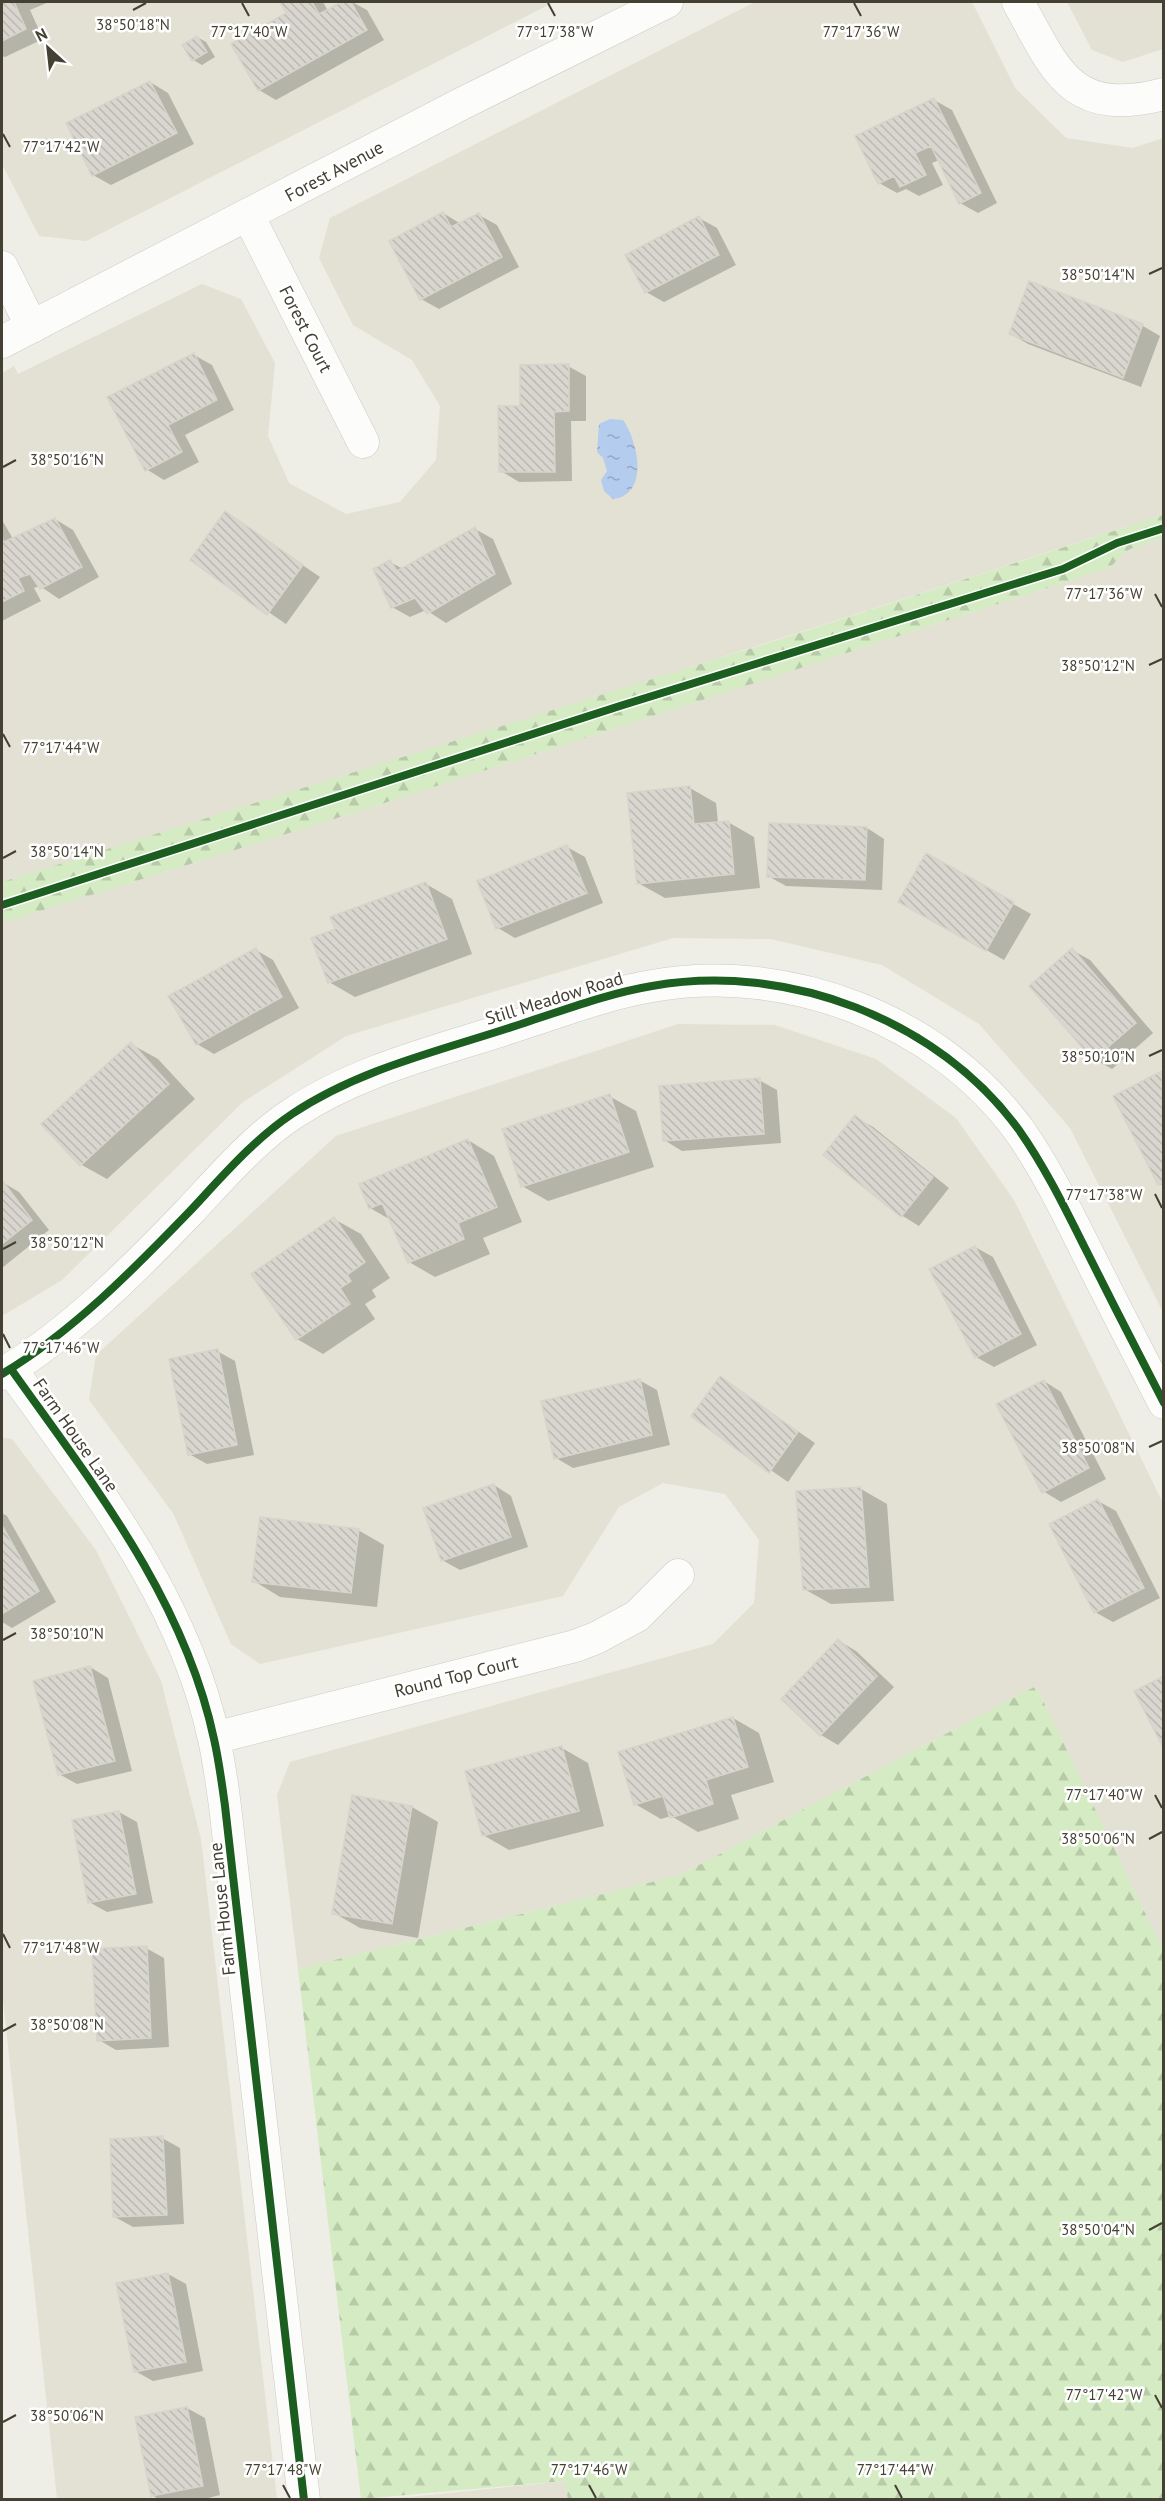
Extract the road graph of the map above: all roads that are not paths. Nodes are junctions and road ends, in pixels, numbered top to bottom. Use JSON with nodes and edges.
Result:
{"nodes":[{"id":1,"x":667,"y":2,"type":"edge"},
{"id":2,"x":1017,"y":2,"type":"edge"},
{"id":3,"x":1164,"y":94,"type":"edge"},
{"id":4,"x":248,"y":215,"type":"junction"},
{"id":5,"x":2,"y":267,"type":"edge"},
{"id":6,"x":32,"y":327,"type":"junction"},
{"id":7,"x":2,"y":342,"type":"edge"},
{"id":8,"x":363,"y":442,"type":"dead end"},
{"id":9,"x":6,"y":1372,"type":"edge"},
{"id":10,"x":1164,"y":1403,"type":"edge"},
{"id":11,"x":678,"y":1575,"type":"dead end"},
{"id":12,"x":214,"y":1738,"type":"junction"},
{"id":13,"x":304,"y":2499,"type":"edge"}],
"edges":[{"from":1,"to":4,"type":"street","name":"Forest Avenue"},
{"from":2,"to":3,"type":"street"},
{"from":4,"to":6,"type":"street","name":"Forest Avenue"},
{"from":4,"to":8,"type":"street","name":"Forest Court"},
{"from":5,"to":6,"type":"street"},
{"from":6,"to":7,"type":"street","name":"Forest Avenue"},
{"from":9,"to":10,"type":"street","name":"Still Meadow Road"},
{"from":9,"to":12,"type":"street","name":"Farm House Lane"},
{"from":11,"to":12,"type":"street","name":"Round Top Court"},
{"from":12,"to":13,"type":"street","name":"Farm House Lane"}]}
